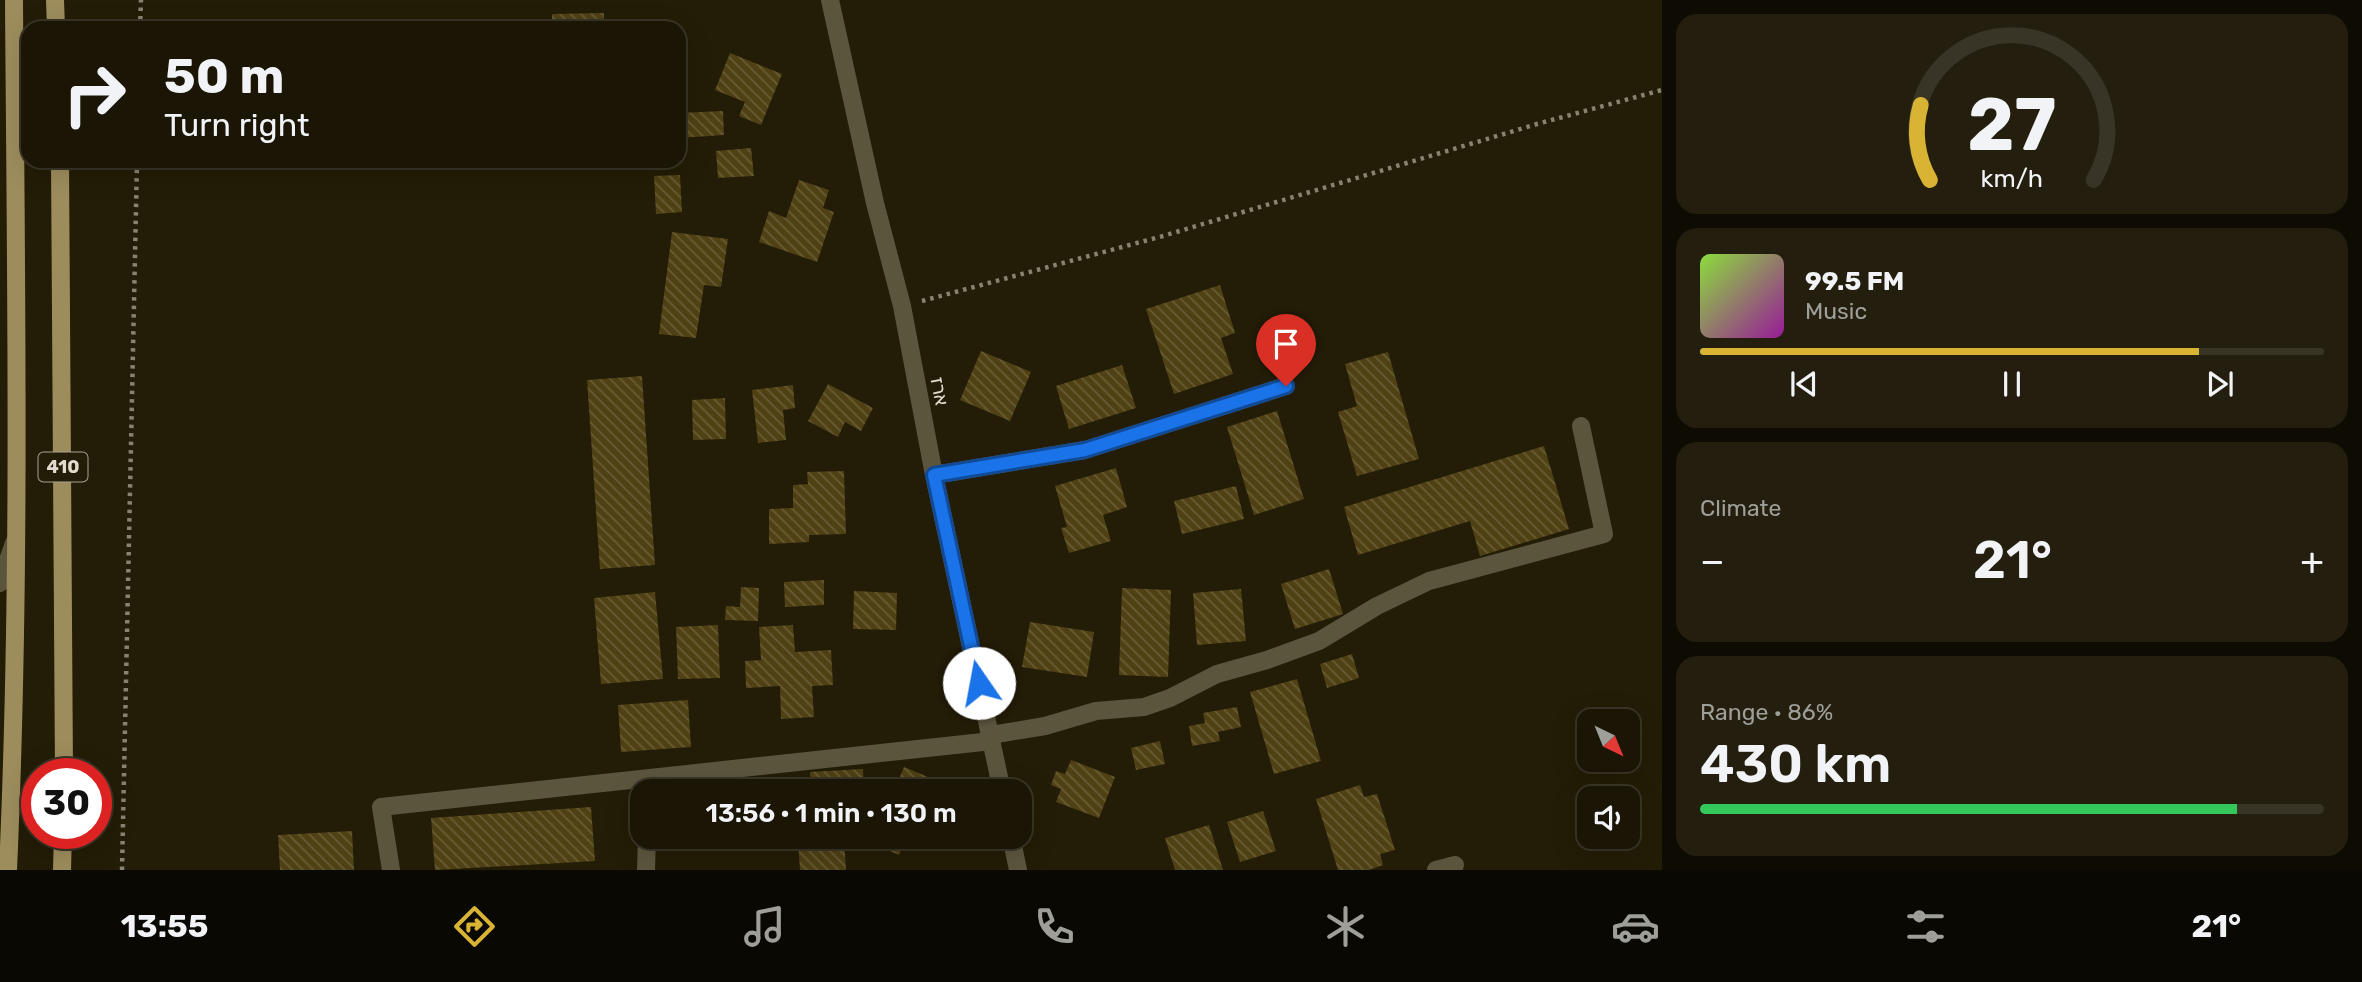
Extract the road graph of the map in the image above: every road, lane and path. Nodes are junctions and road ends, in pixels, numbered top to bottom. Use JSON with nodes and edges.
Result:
{"nodes":[{"id":1,"x":14,"y":0,"type":"edge"},
{"id":2,"x":55,"y":0,"type":"edge"},
{"id":3,"x":141,"y":0,"type":"edge"},
{"id":4,"x":830,"y":0,"type":"edge"},
{"id":5,"x":56,"y":21,"type":"edge"},
{"id":6,"x":140,"y":21,"type":"edge"},
{"id":7,"x":1662,"y":90,"type":"edge"},
{"id":8,"x":60,"y":168,"type":"edge"},
{"id":9,"x":137,"y":168,"type":"edge"},
{"id":10,"x":902,"y":306,"type":"junction"},
{"id":11,"x":1286,"y":386,"type":"dead end"},
{"id":12,"x":1581,"y":426,"type":"dead end"},
{"id":13,"x":934,"y":475,"type":"junction"},
{"id":14,"x":14,"y":543,"type":"junction"},
{"id":15,"x":0,"y":583,"type":"edge"},
{"id":16,"x":991,"y":738,"type":"junction"},
{"id":17,"x":64,"y":758,"type":"edge"},
{"id":18,"x":691,"y":779,"type":"edge"},
{"id":19,"x":1000,"y":779,"type":"edge"},
{"id":20,"x":630,"y":786,"type":"edge"},
{"id":21,"x":63,"y":849,"type":"edge"},
{"id":22,"x":647,"y":849,"type":"edge"},
{"id":23,"x":1014,"y":849,"type":"edge"},
{"id":24,"x":1455,"y":864,"type":"dead end"},
{"id":25,"x":8,"y":870,"type":"edge"},
{"id":26,"x":62,"y":870,"type":"edge"},
{"id":27,"x":122,"y":870,"type":"edge"},
{"id":28,"x":391,"y":870,"type":"edge"},
{"id":29,"x":646,"y":870,"type":"edge"},
{"id":30,"x":1018,"y":870,"type":"edge"},
{"id":31,"x":1436,"y":870,"type":"edge"}],
"edges":[{"from":1,"to":14,"type":"main road","number":"410"},
{"from":2,"to":5,"type":"main road"},
{"from":3,"to":6,"type":"path"},
{"from":4,"to":10,"type":"street","name":"ארז"},
{"from":7,"to":10,"type":"path"},
{"from":8,"to":17,"type":"main road","number":"410"},
{"from":9,"to":27,"type":"path"},
{"from":10,"to":13,"type":"street","name":"ארז"},
{"from":11,"to":13,"type":"street"},
{"from":12,"to":16,"type":"street"},
{"from":13,"to":16,"type":"street","name":"ארז"},
{"from":14,"to":15,"type":"street"},
{"from":14,"to":25,"type":"main road","number":"410"},
{"from":16,"to":18,"type":"street"},
{"from":16,"to":19,"type":"street","name":"ארז"},
{"from":20,"to":28,"type":"street"},
{"from":21,"to":26,"type":"main road"},
{"from":22,"to":29,"type":"street"},
{"from":23,"to":30,"type":"street"},
{"from":24,"to":31,"type":"street"}]}
